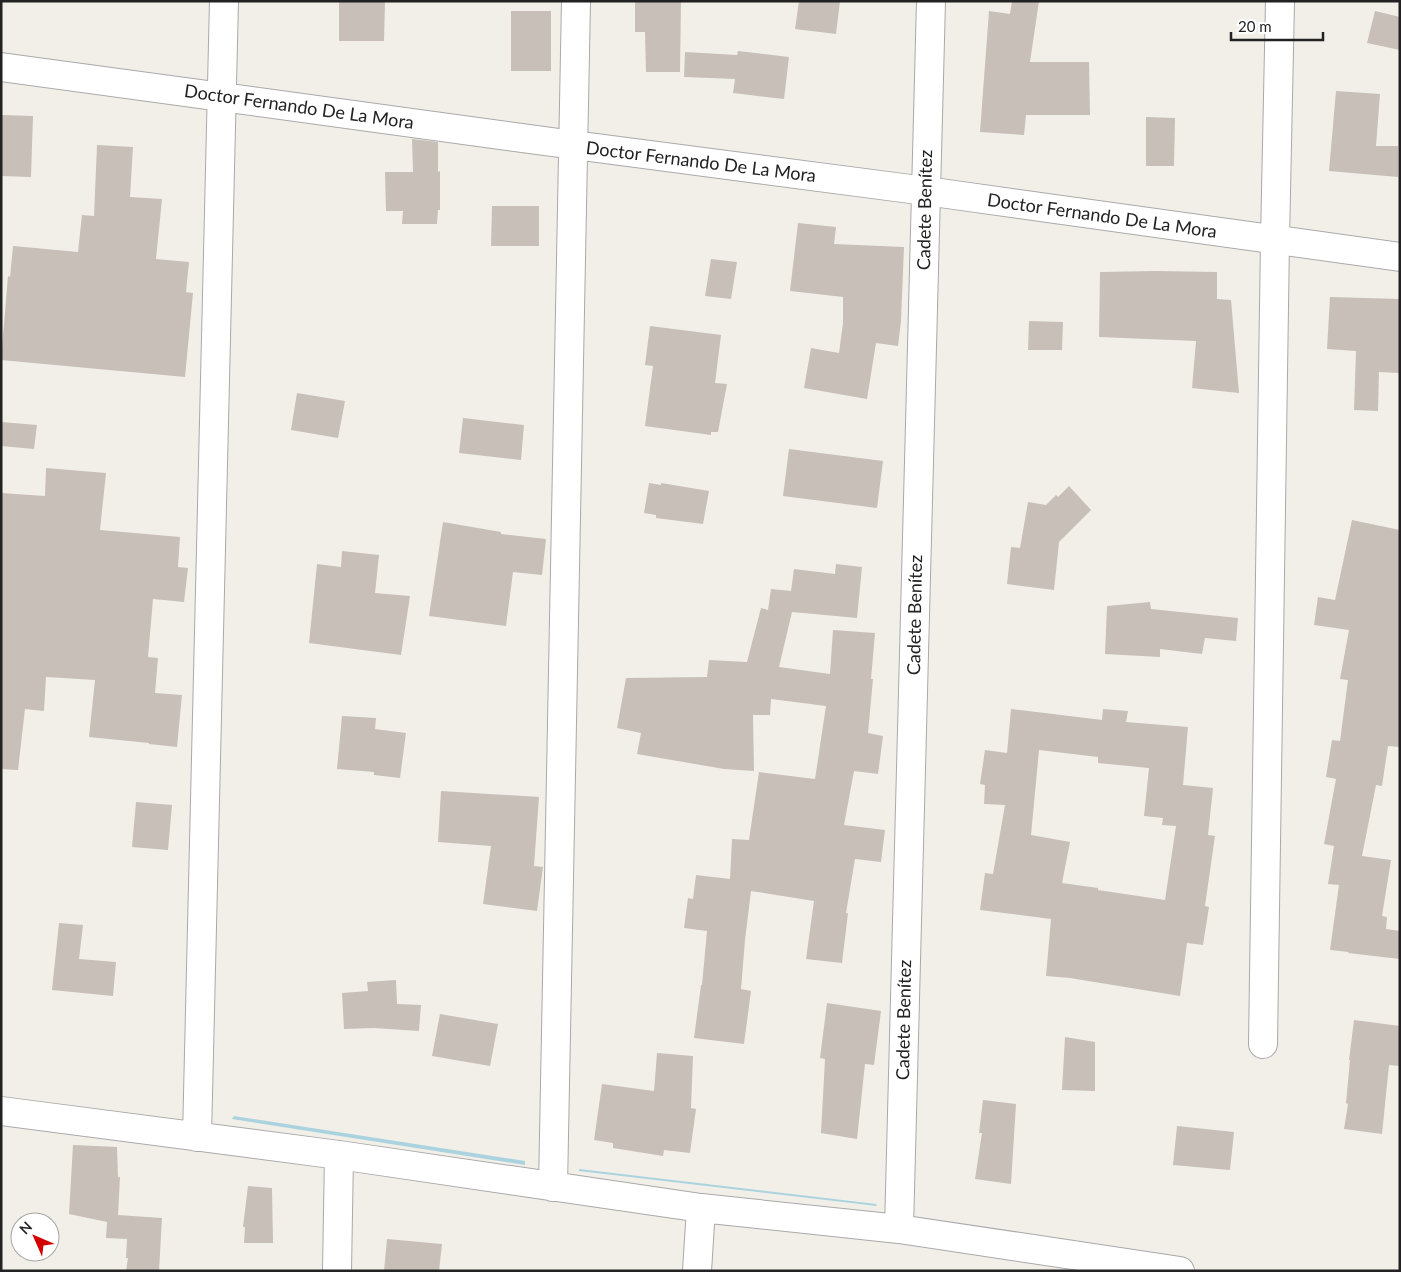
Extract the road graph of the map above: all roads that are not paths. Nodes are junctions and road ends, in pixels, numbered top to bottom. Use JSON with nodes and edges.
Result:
{"nodes":[{"id":1,"x":224,"y":1,"type":"edge"},
{"id":2,"x":576,"y":1,"type":"edge"},
{"id":3,"x":931,"y":1,"type":"edge"},
{"id":4,"x":1280,"y":1,"type":"edge"},
{"id":5,"x":1,"y":67,"type":"edge"},
{"id":6,"x":221,"y":97,"type":"junction"},
{"id":7,"x":574,"y":145,"type":"junction"},
{"id":8,"x":926,"y":191,"type":"junction"},
{"id":9,"x":1275,"y":240,"type":"junction"},
{"id":10,"x":1400,"y":257,"type":"edge"},
{"id":11,"x":1263,"y":1044,"type":"dead end"},
{"id":12,"x":1,"y":1111,"type":"edge"},
{"id":13,"x":197,"y":1137,"type":"junction"},
{"id":14,"x":339,"y":1155,"type":"junction"},
{"id":15,"x":553,"y":1187,"type":"junction"},
{"id":16,"x":701,"y":1208,"type":"junction"},
{"id":17,"x":899,"y":1229,"type":"junction"},
{"id":18,"x":337,"y":1271,"type":"edge"},
{"id":19,"x":697,"y":1271,"type":"edge"},
{"id":20,"x":1180,"y":1271,"type":"edge"}],
"edges":[{"from":1,"to":6,"type":"street"},
{"from":2,"to":7,"type":"street"},
{"from":3,"to":8,"type":"street","name":"Cadete Benítez"},
{"from":4,"to":9,"type":"street"},
{"from":5,"to":6,"type":"street","name":"Doctor Fernando De La Mora"},
{"from":6,"to":7,"type":"street","name":"Doctor Fernando De La Mora"},
{"from":6,"to":13,"type":"street"},
{"from":7,"to":8,"type":"street","name":"Doctor Fernando De La Mora"},
{"from":7,"to":15,"type":"street"},
{"from":8,"to":9,"type":"street","name":"Doctor Fernando De La Mora"},
{"from":8,"to":17,"type":"street","name":"Cadete Benítez"},
{"from":9,"to":10,"type":"street","name":"Doctor Fernando De La Mora"},
{"from":9,"to":11,"type":"street"},
{"from":12,"to":13,"type":"street"},
{"from":13,"to":14,"type":"street"},
{"from":14,"to":15,"type":"street"},
{"from":14,"to":18,"type":"street"},
{"from":15,"to":16,"type":"street"},
{"from":16,"to":17,"type":"street"},
{"from":16,"to":19,"type":"street"},
{"from":17,"to":20,"type":"street"}]}
